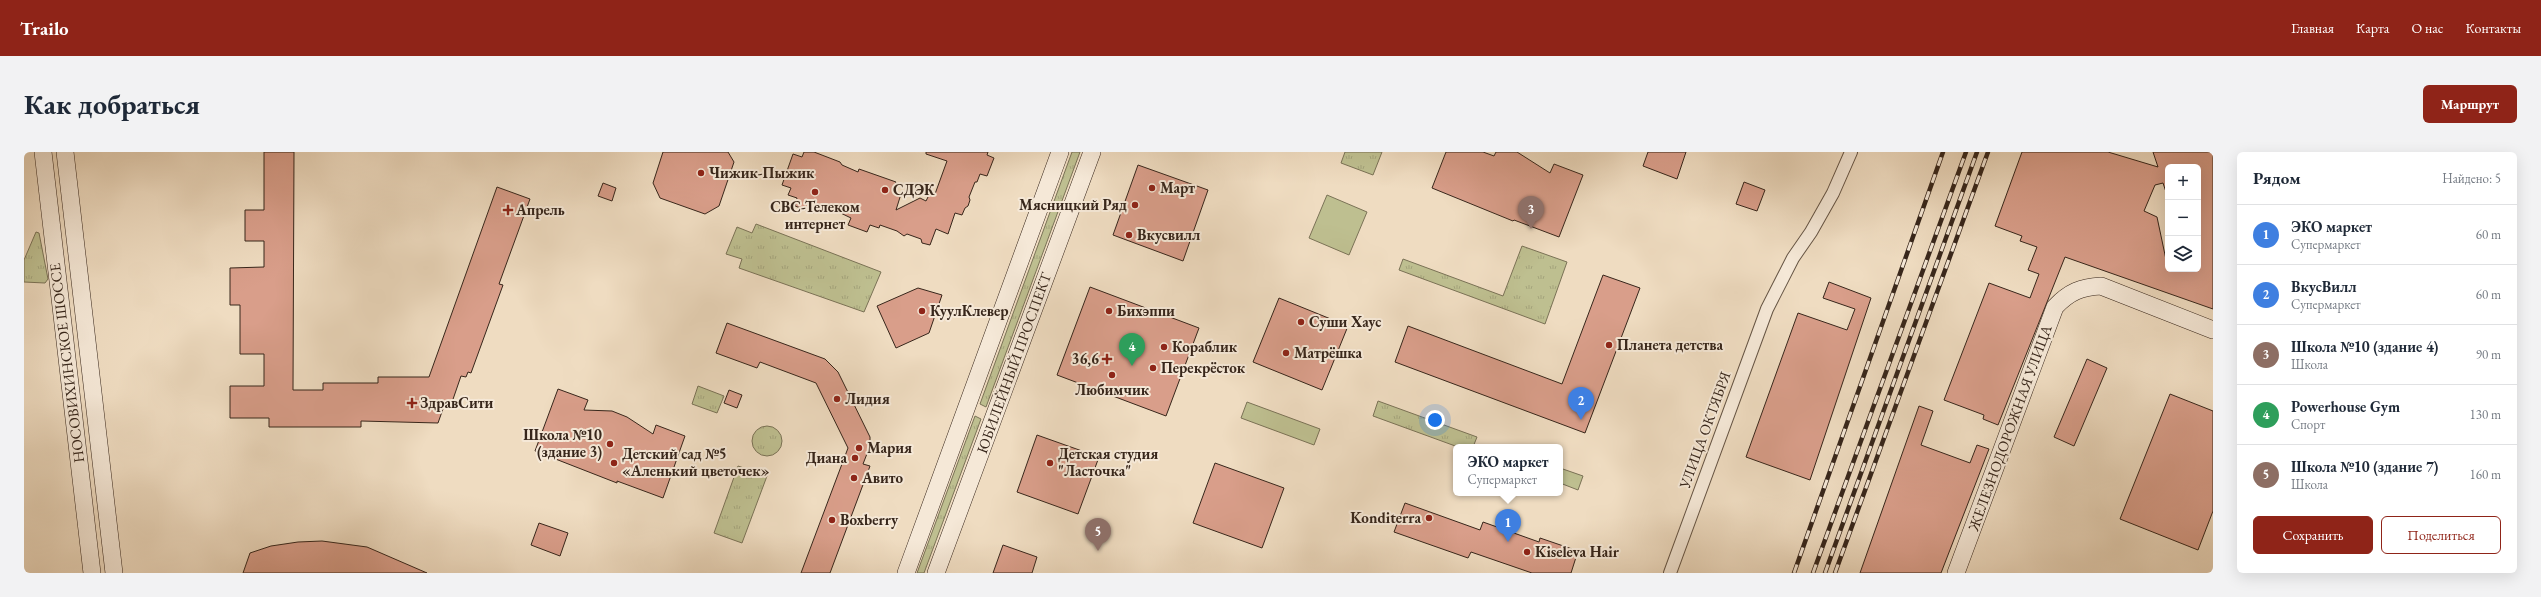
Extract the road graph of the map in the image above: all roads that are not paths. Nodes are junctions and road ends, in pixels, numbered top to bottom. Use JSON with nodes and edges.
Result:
{"nodes":[{"id":1,"x":43,"y":152,"type":"edge"},
{"id":2,"x":65,"y":152,"type":"edge"},
{"id":3,"x":1060,"y":152,"type":"edge"},
{"id":4,"x":1092,"y":152,"type":"edge"},
{"id":5,"x":1851,"y":152,"type":"edge"},
{"id":6,"x":2213,"y":330,"type":"edge"},
{"id":7,"x":92,"y":573,"type":"edge"},
{"id":8,"x":114,"y":573,"type":"edge"},
{"id":9,"x":906,"y":573,"type":"edge"},
{"id":10,"x":936,"y":573,"type":"edge"},
{"id":11,"x":1670,"y":573,"type":"edge"},
{"id":12,"x":1956,"y":573,"type":"edge"}],
"edges":[{"from":1,"to":7,"type":"street","name":"НОСОВИХИНСКОЕ ШОССЕ"},
{"from":2,"to":8,"type":"street","name":"НОСОВИХИНСКОЕ ШОССЕ"},
{"from":3,"to":9,"type":"street","name":"ЮБИЛЕЙНЫЙ ПРОСПЕКТ"},
{"from":4,"to":10,"type":"street","name":"ЮБИЛЕЙНЫЙ ПРОСПЕКТ"},
{"from":5,"to":11,"type":"street","name":"УЛИЦА ОКТЯБРЯ"},
{"from":6,"to":12,"type":"street","name":"ЖЕЛЕЗНОДОРОЖНАЯ УЛИЦА"}]}
